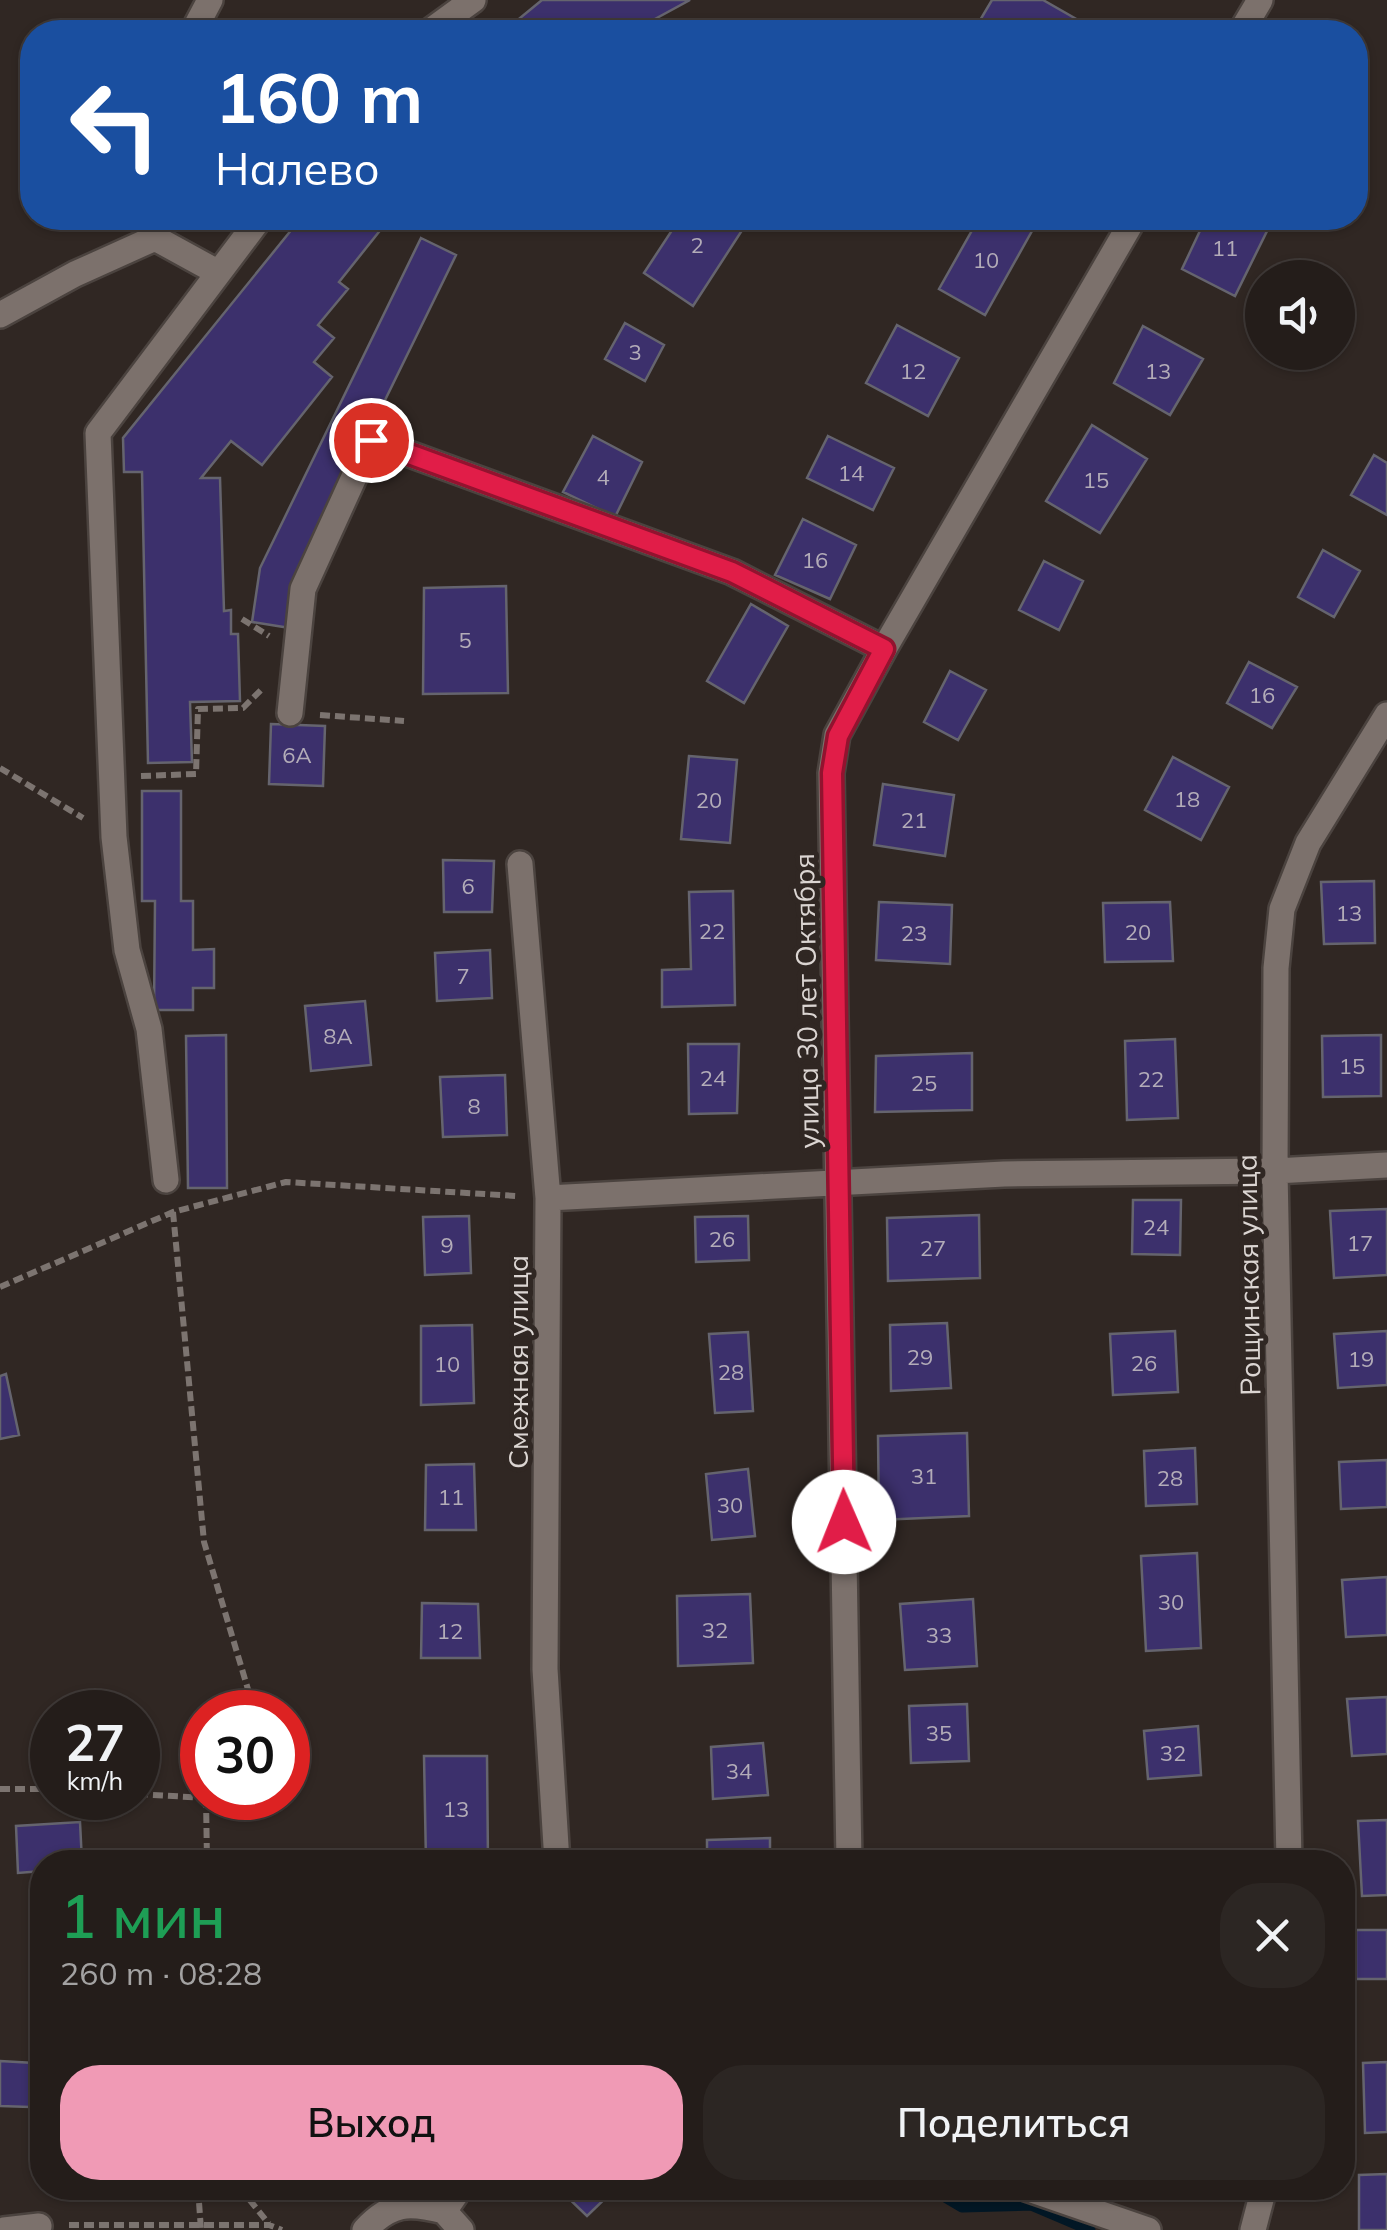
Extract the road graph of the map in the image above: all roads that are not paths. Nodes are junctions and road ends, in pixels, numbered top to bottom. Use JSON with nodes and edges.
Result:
{"nodes":[{"id":1,"x":473,"y":0,"type":"edge"},
{"id":2,"x":446,"y":20,"type":"edge"},
{"id":3,"x":150,"y":230,"type":"edge"},
{"id":4,"x":156,"y":230,"type":"edge"},
{"id":5,"x":250,"y":230,"type":"edge"},
{"id":6,"x":1127,"y":230,"type":"edge"},
{"id":7,"x":217,"y":272,"type":"junction"},
{"id":8,"x":0,"y":315,"type":"edge"},
{"id":9,"x":884,"y":649,"type":"junction"},
{"id":10,"x":290,"y":714,"type":"road end"},
{"id":11,"x":1387,"y":715,"type":"edge"},
{"id":12,"x":520,"y":864,"type":"dead end"},
{"id":13,"x":1387,"y":1165,"type":"edge"},
{"id":14,"x":1275,"y":1171,"type":"junction"},
{"id":15,"x":166,"y":1180,"type":"road end"},
{"id":16,"x":840,"y":1181,"type":"junction"},
{"id":17,"x":548,"y":1198,"type":"junction"},
{"id":18,"x":556,"y":1850,"type":"edge"},
{"id":19,"x":849,"y":1850,"type":"edge"},
{"id":20,"x":1289,"y":1850,"type":"edge"},
{"id":21,"x":1061,"y":2200,"type":"edge"},
{"id":22,"x":1261,"y":2200,"type":"edge"},
{"id":23,"x":453,"y":2221,"type":"edge"},
{"id":24,"x":39,"y":2226,"type":"road end"},
{"id":25,"x":4,"y":2230,"type":"edge"},
{"id":26,"x":365,"y":2230,"type":"edge"},
{"id":27,"x":1148,"y":2230,"type":"edge"},
{"id":28,"x":1253,"y":2230,"type":"edge"}],
"edges":[{"from":1,"to":2,"type":"street"},
{"from":3,"to":8,"type":"street"},
{"from":4,"to":7,"type":"street"},
{"from":5,"to":7,"type":"street"},
{"from":6,"to":9,"type":"street","name":"улица 30 лет Октября"},
{"from":7,"to":15,"type":"street"},
{"from":9,"to":10,"type":"street"},
{"from":9,"to":16,"type":"street","name":"улица 30 лет Октября"},
{"from":11,"to":14,"type":"street","name":"Рощинская улица"},
{"from":12,"to":17,"type":"street","name":"Смежная улица"},
{"from":13,"to":14,"type":"street"},
{"from":14,"to":16,"type":"street"},
{"from":14,"to":20,"type":"street","name":"Рощинская улица"},
{"from":16,"to":17,"type":"street"},
{"from":16,"to":19,"type":"street","name":"улица 30 лет Октября"},
{"from":17,"to":18,"type":"street","name":"Смежная улица"},
{"from":21,"to":27,"type":"street"},
{"from":22,"to":28,"type":"street"},
{"from":23,"to":26,"type":"street"},
{"from":24,"to":25,"type":"street"}]}
